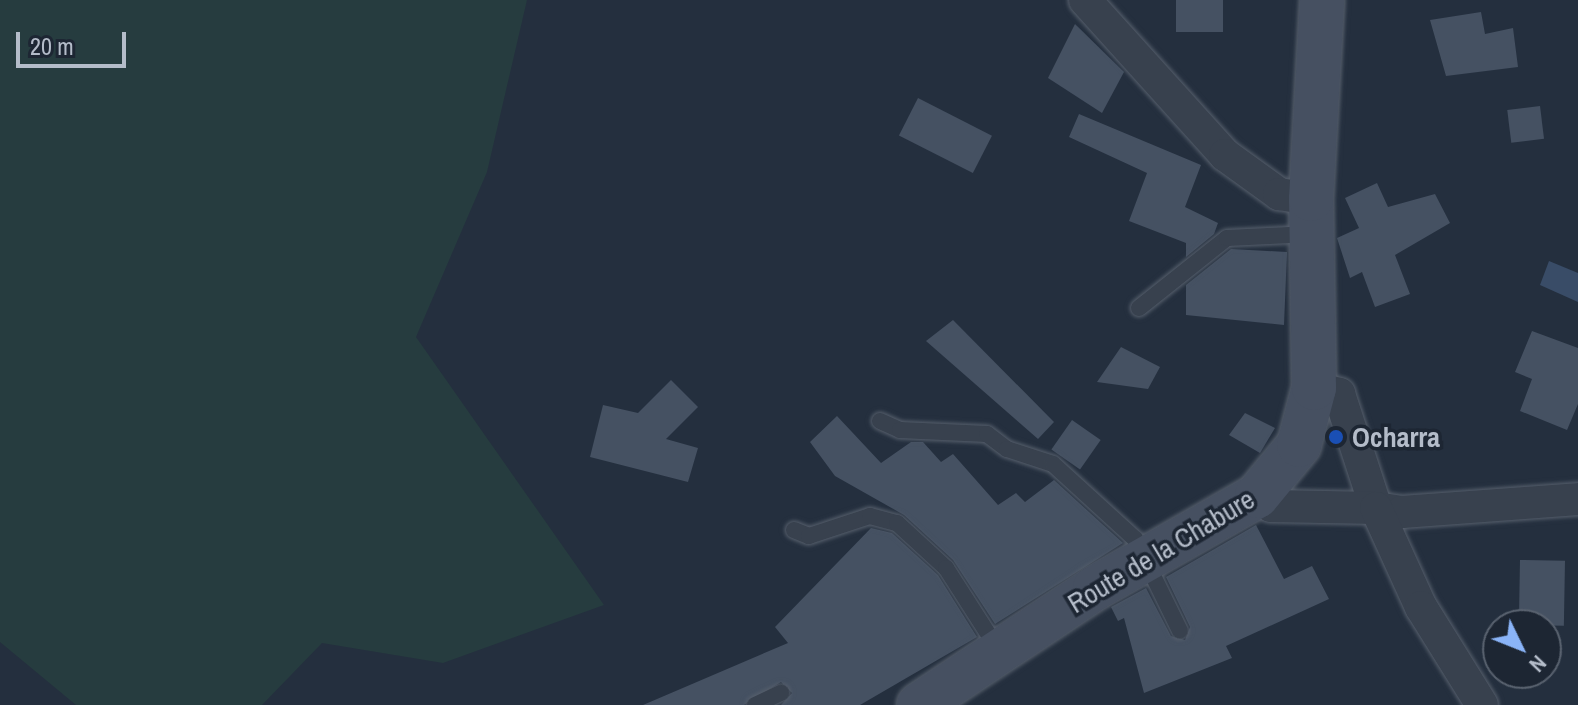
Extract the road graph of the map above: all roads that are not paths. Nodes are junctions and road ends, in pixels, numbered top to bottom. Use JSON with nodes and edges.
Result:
{"nodes":[{"id":1,"x":1085,"y":0,"type":"edge"},
{"id":2,"x":1322,"y":0,"type":"edge"},
{"id":3,"x":1312,"y":217,"type":"junction"},
{"id":4,"x":1139,"y":308,"type":"dead end"},
{"id":5,"x":1314,"y":388,"type":"junction"},
{"id":6,"x":880,"y":421,"type":"dead end"},
{"id":7,"x":1257,"y":496,"type":"junction"},
{"id":8,"x":1578,"y":499,"type":"edge"},
{"id":9,"x":1376,"y":508,"type":"junction"},
{"id":10,"x":794,"y":530,"type":"dead end"},
{"id":11,"x":1146,"y":558,"type":"junction"},
{"id":12,"x":1180,"y":631,"type":"dead end"},
{"id":13,"x":1000,"y":653,"type":"junction"},
{"id":14,"x":781,"y":693,"type":"dead end"},
{"id":15,"x":755,"y":705,"type":"edge"},
{"id":16,"x":919,"y":705,"type":"edge"},
{"id":17,"x":1482,"y":705,"type":"edge"}],
"edges":[{"from":1,"to":3,"type":"street"},
{"from":2,"to":3,"type":"main road","name":"Route de la Chabure"},
{"from":3,"to":4,"type":"lane"},
{"from":3,"to":5,"type":"main road","name":"Route de la Chabure"},
{"from":5,"to":7,"type":"main road","name":"Route de la Chabure"},
{"from":5,"to":9,"type":"street"},
{"from":6,"to":11,"type":"lane"},
{"from":7,"to":9,"type":"street"},
{"from":7,"to":11,"type":"main road","name":"Route de la Chabure"},
{"from":8,"to":9,"type":"street"},
{"from":9,"to":17,"type":"street"},
{"from":10,"to":13,"type":"lane"},
{"from":11,"to":12,"type":"lane"},
{"from":11,"to":13,"type":"main road","name":"Route de la Chabure"},
{"from":13,"to":16,"type":"main road","name":"Route de la Chabure"},
{"from":14,"to":15,"type":"lane"}]}
